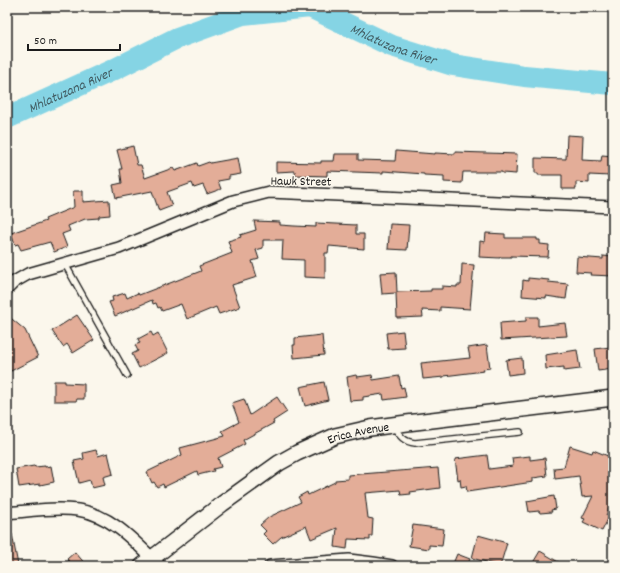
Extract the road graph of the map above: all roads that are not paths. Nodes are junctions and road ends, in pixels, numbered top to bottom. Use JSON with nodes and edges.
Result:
{"nodes":[{"id":1,"x":613,"y":207,"type":"edge"},
{"id":2,"x":65,"y":264,"type":"junction"},
{"id":3,"x":7,"y":289,"type":"edge"},
{"id":4,"x":127,"y":375,"type":"dead end"},
{"id":5,"x":613,"y":398,"type":"edge"},
{"id":6,"x":393,"y":425,"type":"junction"},
{"id":7,"x":520,"y":432,"type":"dead end"},
{"id":8,"x":7,"y":514,"type":"edge"},
{"id":9,"x":151,"y":563,"type":"edge"},
{"id":10,"x":270,"y":566,"type":"edge"},
{"id":11,"x":392,"y":566,"type":"edge"}],
"edges":[{"from":1,"to":2,"type":"street","name":"Hawk Street"},
{"from":2,"to":3,"type":"street","name":"Hawk Street"},
{"from":2,"to":4,"type":"lane"},
{"from":5,"to":6,"type":"street","name":"Erica Avenue"},
{"from":6,"to":7,"type":"lane"},
{"from":6,"to":9,"type":"street","name":"Erica Avenue"},
{"from":8,"to":9,"type":"street"},
{"from":10,"to":11,"type":"street"}]}
